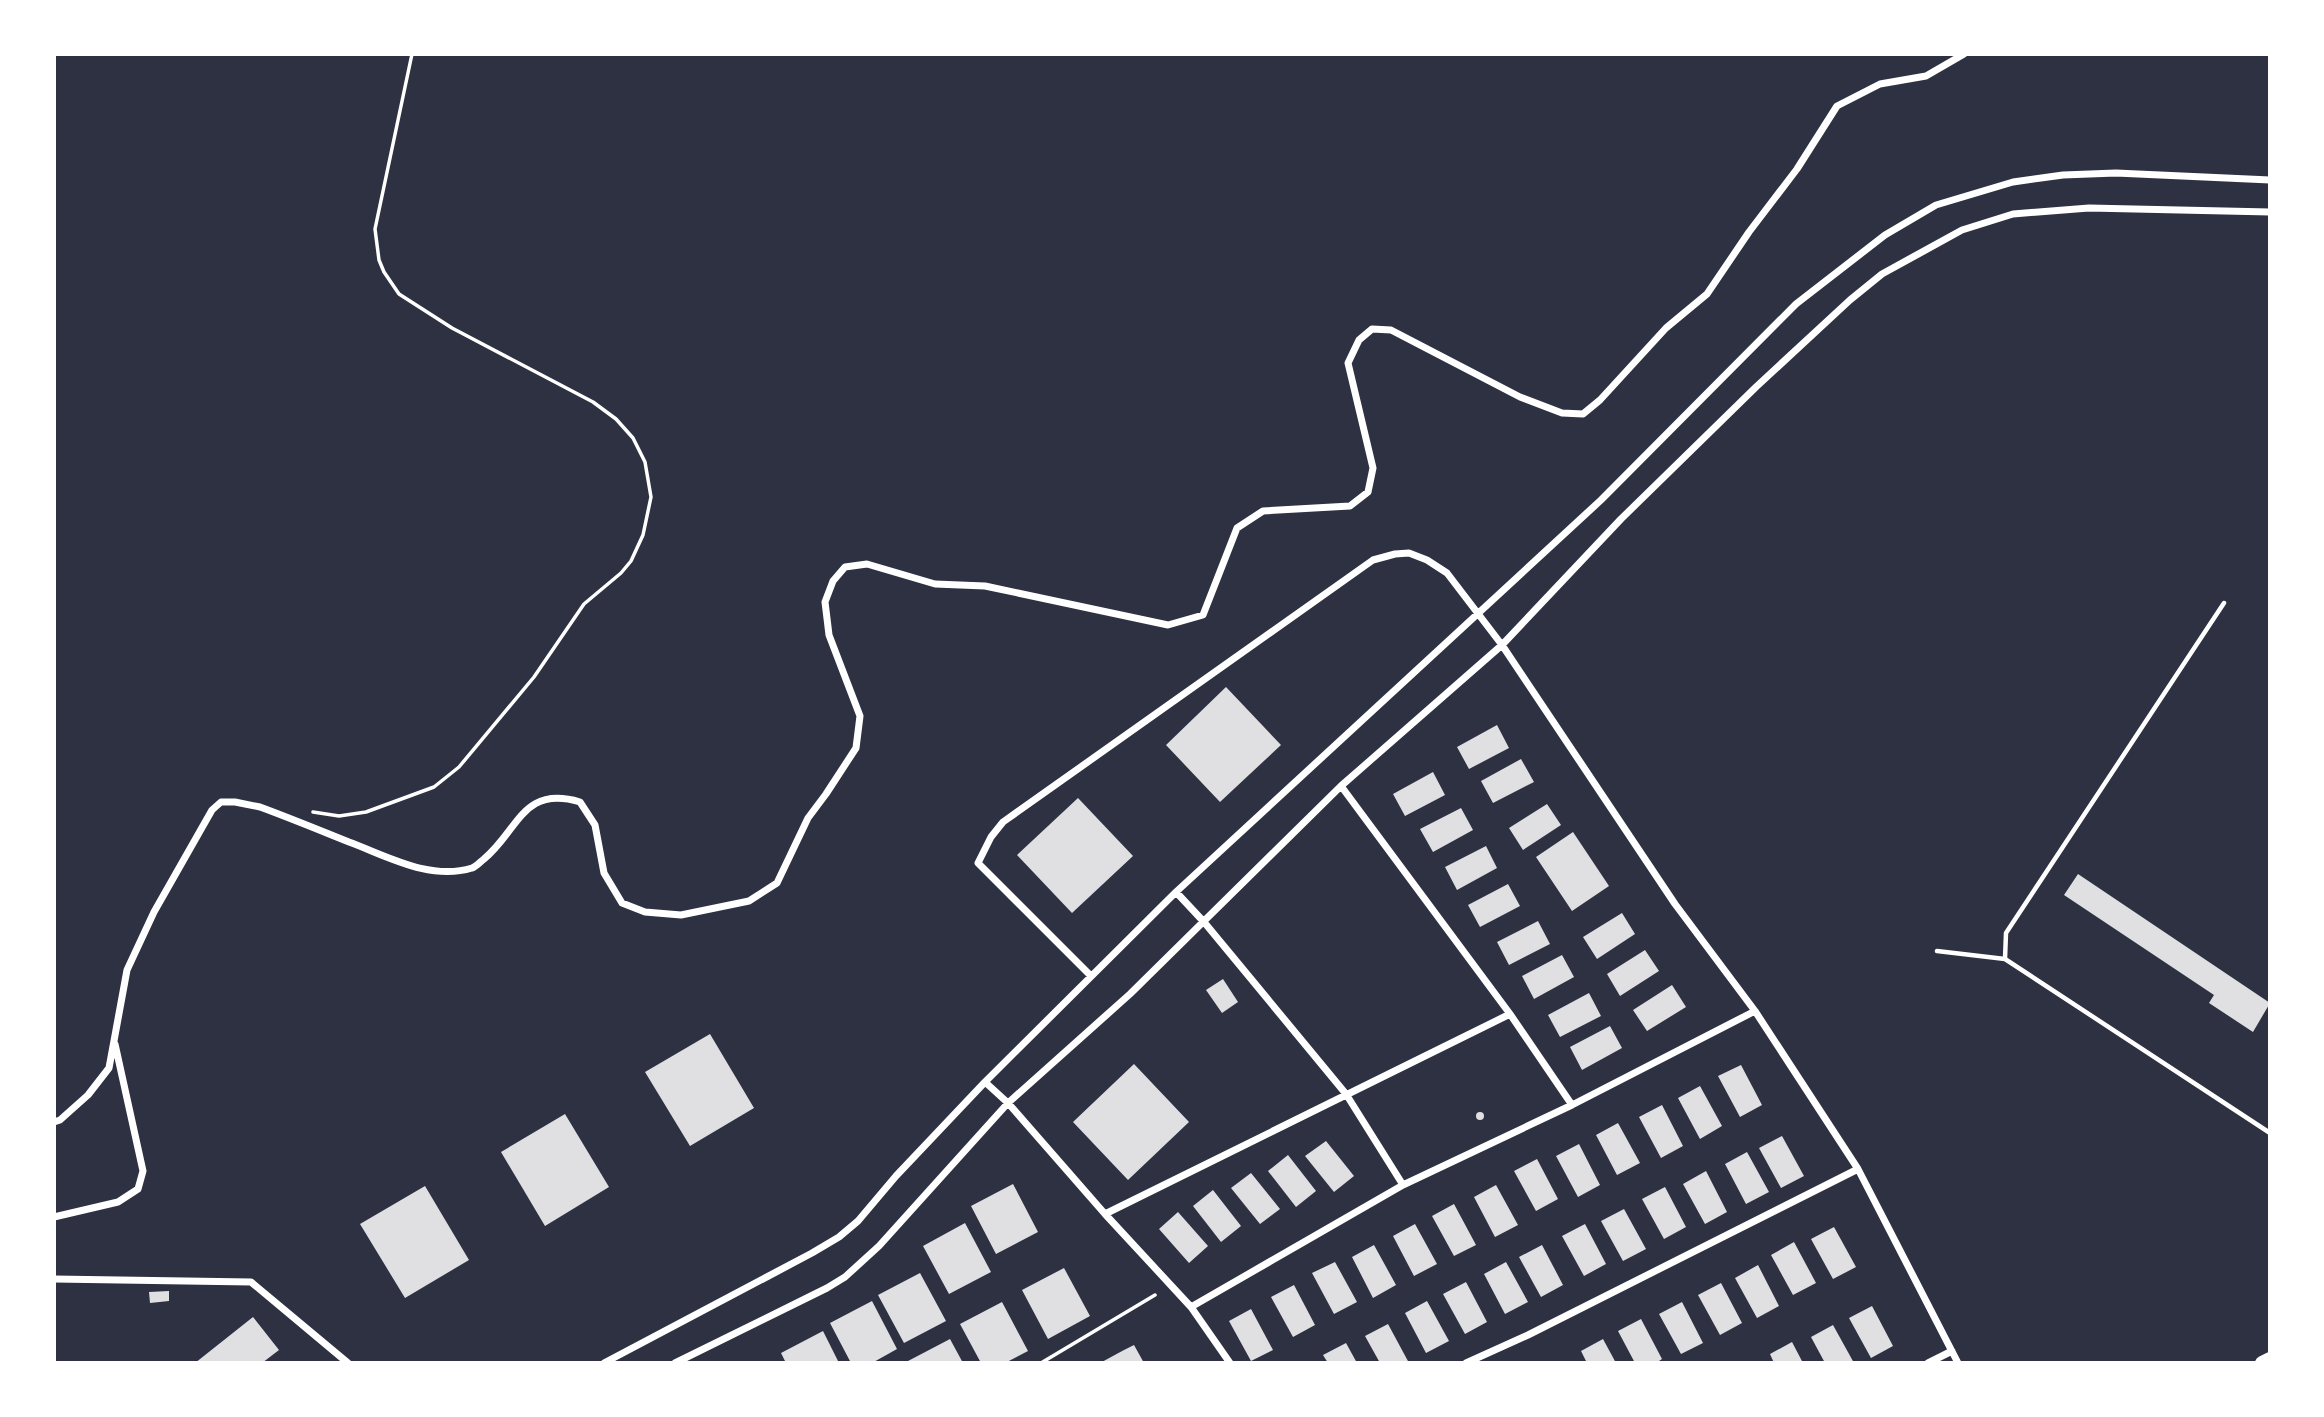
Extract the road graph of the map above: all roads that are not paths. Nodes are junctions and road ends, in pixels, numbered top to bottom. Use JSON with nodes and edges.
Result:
{"nodes":[{"id":1,"x":1964,"y":54,"type":"edge"},
{"id":2,"x":2270,"y":180,"type":"edge"},
{"id":3,"x":2270,"y":212,"type":"edge"},
{"id":4,"x":2224,"y":603,"type":"dead end"},
{"id":5,"x":1477,"y":614,"type":"junction"},
{"id":6,"x":1502,"y":645,"type":"junction"},
{"id":7,"x":1341,"y":786,"type":"junction"},
{"id":8,"x":1176,"y":892,"type":"junction"},
{"id":9,"x":1204,"y":922,"type":"junction"},
{"id":10,"x":1937,"y":951,"type":"dead end"},
{"id":11,"x":2005,"y":959,"type":"junction"},
{"id":12,"x":1091,"y":976,"type":"junction"},
{"id":13,"x":1755,"y":1011,"type":"junction"},
{"id":14,"x":1510,"y":1014,"type":"junction"},
{"id":15,"x":114,"y":1043,"type":"junction"},
{"id":16,"x":985,"y":1082,"type":"junction"},
{"id":17,"x":1346,"y":1094,"type":"junction"},
{"id":18,"x":1008,"y":1103,"type":"junction"},
{"id":19,"x":1572,"y":1105,"type":"junction"},
{"id":20,"x":54,"y":1122,"type":"edge"},
{"id":21,"x":2270,"y":1133,"type":"edge"},
{"id":22,"x":1858,"y":1169,"type":"junction"},
{"id":23,"x":1403,"y":1185,"type":"junction"},
{"id":24,"x":1105,"y":1214,"type":"junction"},
{"id":25,"x":54,"y":1217,"type":"edge"},
{"id":26,"x":54,"y":1279,"type":"edge"},
{"id":27,"x":1191,"y":1307,"type":"junction"},
{"id":28,"x":1952,"y":1351,"type":"junction"},
{"id":29,"x":2270,"y":1359,"type":"edge"},
{"id":30,"x":348,"y":1363,"type":"edge"},
{"id":31,"x":604,"y":1363,"type":"edge"},
{"id":32,"x":675,"y":1363,"type":"edge"},
{"id":33,"x":1230,"y":1363,"type":"edge"},
{"id":34,"x":1466,"y":1363,"type":"edge"},
{"id":35,"x":1928,"y":1363,"type":"edge"},
{"id":36,"x":1958,"y":1363,"type":"edge"},
{"id":37,"x":2262,"y":1363,"type":"edge"}],
"edges":[{"from":1,"to":15,"type":"street"},
{"from":2,"to":5,"type":"street"},
{"from":3,"to":6,"type":"street"},
{"from":4,"to":11,"type":"lane"},
{"from":5,"to":6,"type":"street"},
{"from":5,"to":8,"type":"street"},
{"from":5,"to":12,"type":"street"},
{"from":6,"to":7,"type":"street"},
{"from":6,"to":13,"type":"street"},
{"from":7,"to":9,"type":"street"},
{"from":7,"to":14,"type":"street"},
{"from":8,"to":9,"type":"street"},
{"from":8,"to":12,"type":"street"},
{"from":9,"to":17,"type":"street"},
{"from":9,"to":18,"type":"street"},
{"from":10,"to":11,"type":"lane"},
{"from":11,"to":21,"type":"lane"},
{"from":12,"to":16,"type":"street"},
{"from":13,"to":19,"type":"street"},
{"from":13,"to":22,"type":"street"},
{"from":14,"to":17,"type":"street"},
{"from":14,"to":19,"type":"street"},
{"from":15,"to":20,"type":"street"},
{"from":15,"to":25,"type":"street"},
{"from":16,"to":18,"type":"street"},
{"from":16,"to":31,"type":"street"},
{"from":17,"to":23,"type":"street"},
{"from":17,"to":24,"type":"street"},
{"from":18,"to":24,"type":"street"},
{"from":18,"to":32,"type":"street"},
{"from":19,"to":23,"type":"street"},
{"from":22,"to":28,"type":"street"},
{"from":22,"to":34,"type":"street"},
{"from":23,"to":27,"type":"street"},
{"from":24,"to":27,"type":"street"},
{"from":26,"to":30,"type":"street"},
{"from":27,"to":33,"type":"street"},
{"from":28,"to":35,"type":"street"},
{"from":28,"to":36,"type":"street"},
{"from":29,"to":37,"type":"highway"}]}
